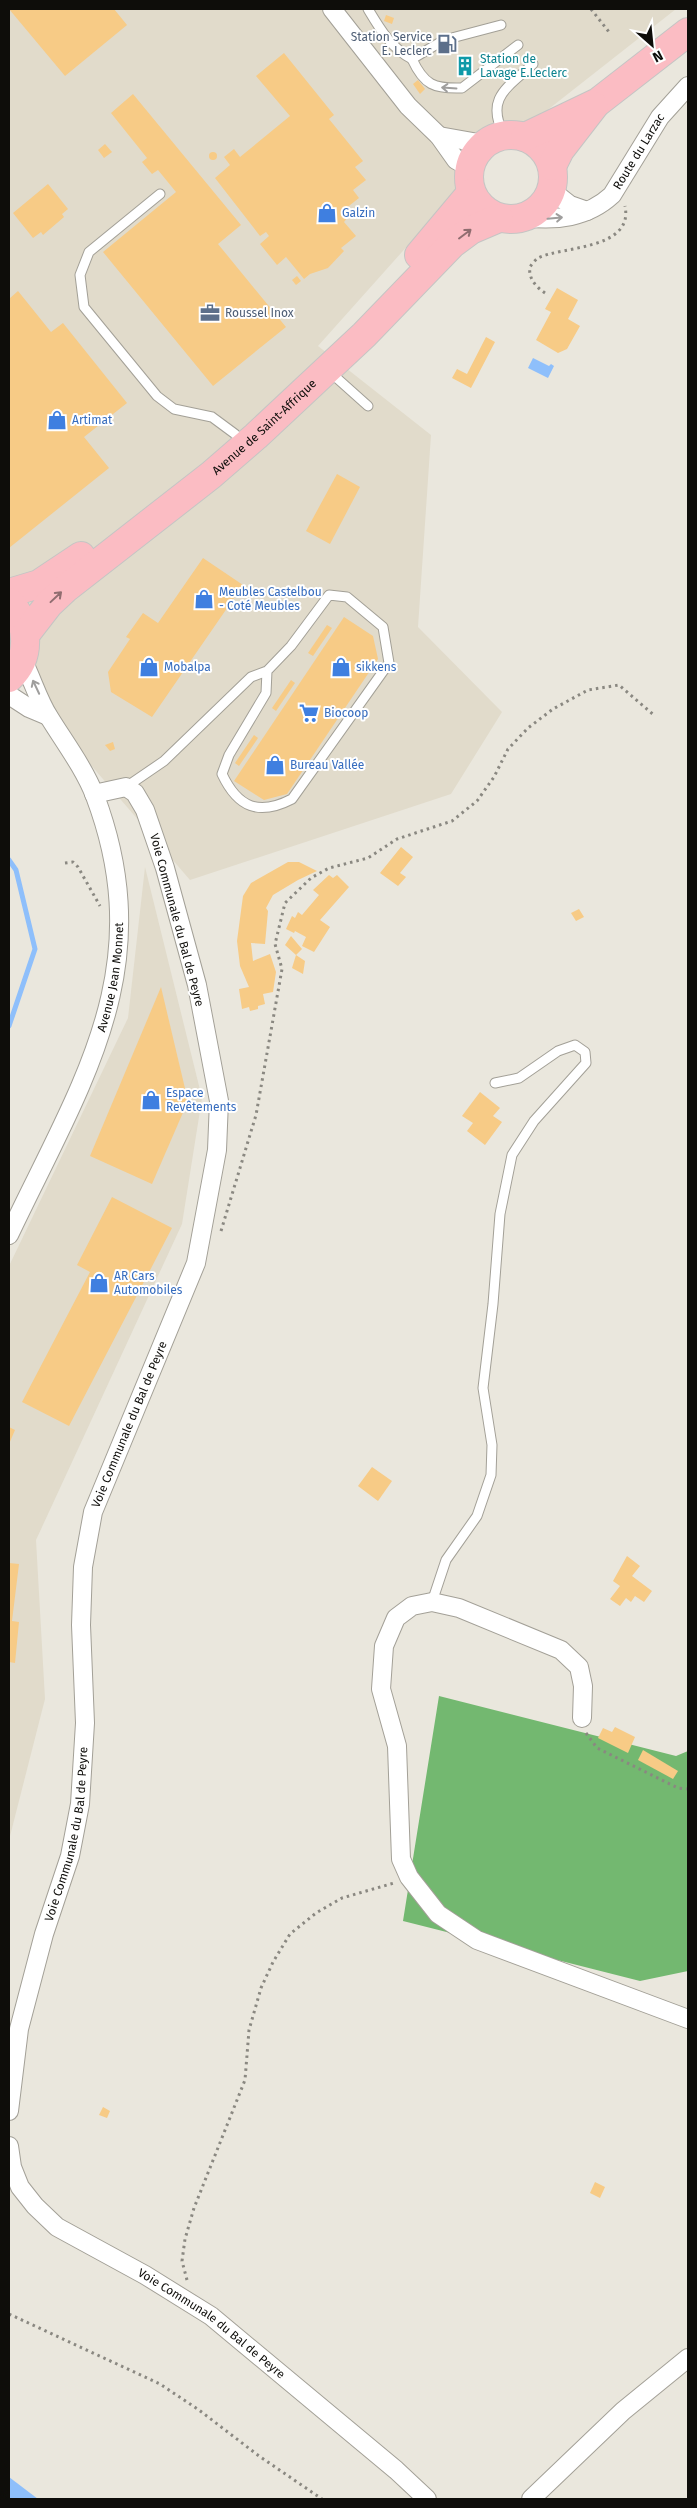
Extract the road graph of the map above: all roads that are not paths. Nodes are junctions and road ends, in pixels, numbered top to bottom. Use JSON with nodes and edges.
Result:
{"nodes":[{"id":1,"x":368,"y":9,"type":"edge"},
{"id":2,"x":336,"y":10,"type":"edge"},
{"id":3,"x":501,"y":25,"type":"dead end"},
{"id":4,"x":688,"y":32,"type":"edge"},
{"id":5,"x":518,"y":45,"type":"dead end"},
{"id":6,"x":412,"y":59,"type":"junction"},
{"id":7,"x":533,"y":64,"type":"dead end"},
{"id":8,"x":688,"y":86,"type":"edge"},
{"id":9,"x":598,"y":102,"type":"junction"},
{"id":10,"x":439,"y":136,"type":"junction"},
{"id":11,"x":496,"y":146,"type":"junction"},
{"id":12,"x":551,"y":178,"type":"junction"},
{"id":13,"x":472,"y":193,"type":"junction"},
{"id":14,"x":160,"y":194,"type":"dead end"},
{"id":15,"x":587,"y":211,"type":"junction"},
{"id":16,"x":511,"y":217,"type":"junction"},
{"id":17,"x":328,"y":370,"type":"junction"},
{"id":18,"x":368,"y":406,"type":"dead end"},
{"id":19,"x":235,"y":434,"type":"junction"},
{"id":20,"x":9,"y":593,"type":"edge"},
{"id":21,"x":9,"y":602,"type":"edge"},
{"id":22,"x":19,"y":658,"type":"edge"},
{"id":23,"x":267,"y":671,"type":"junction"},
{"id":24,"x":9,"y":695,"type":"edge"},
{"id":25,"x":48,"y":716,"type":"junction"},
{"id":26,"x":126,"y":787,"type":"junction"},
{"id":27,"x":94,"y":794,"type":"junction"},
{"id":28,"x":495,"y":1083,"type":"dead end"},
{"id":29,"x":9,"y":1235,"type":"edge"},
{"id":30,"x":432,"y":1602,"type":"junction"},
{"id":31,"x":582,"y":1718,"type":"road end"},
{"id":32,"x":688,"y":2019,"type":"edge"},
{"id":33,"x":9,"y":2111,"type":"edge"},
{"id":34,"x":9,"y":2146,"type":"edge"},
{"id":35,"x":688,"y":2358,"type":"edge"},
{"id":36,"x":427,"y":2499,"type":"edge"},
{"id":37,"x":531,"y":2499,"type":"edge"}],
"edges":[{"from":1,"to":6,"type":"lane"},
{"from":2,"to":10,"type":"street"},
{"from":3,"to":6,"type":"lane"},
{"from":4,"to":9,"type":"main road"},
{"from":5,"to":6,"type":"lane","one_way":true},
{"from":7,"to":11,"type":"lane"},
{"from":8,"to":15,"type":"street","name":"Route du Larzac"},
{"from":9,"to":11,"type":"main road"},
{"from":9,"to":12,"type":"main road"},
{"from":10,"to":11,"type":"street"},
{"from":10,"to":11,"type":"street"},
{"from":11,"to":12,"type":"main road"},
{"from":11,"to":13,"type":"main road"},
{"from":12,"to":15,"type":"street"},
{"from":12,"to":16,"type":"main road"},
{"from":13,"to":16,"type":"main road"},
{"from":13,"to":19,"type":"main road","name":"Avenue de Saint-Affrique"},
{"from":14,"to":19,"type":"lane"},
{"from":16,"to":15,"type":"street","name":"Route du Larzac","one_way":true},
{"from":17,"to":16,"type":"main road","name":"Avenue de Saint-Affrique","one_way":true},
{"from":17,"to":18,"type":"lane"},
{"from":22,"to":17,"type":"main road","name":"Avenue de Saint-Affrique","one_way":true},
{"from":19,"to":20,"type":"main road","name":"Avenue de Saint-Affrique"},
{"from":21,"to":22,"type":"main road"},
{"from":25,"to":22,"type":"street","name":"Avenue Jean Monnet","one_way":true},
{"from":23,"to":23,"type":"lane"},
{"from":23,"to":26,"type":"lane"},
{"from":24,"to":25,"type":"street"},
{"from":25,"to":27,"type":"street","name":"Avenue Jean Monnet"},
{"from":26,"to":27,"type":"street"},
{"from":26,"to":33,"type":"street","name":"Voie Communale du Bal de Peyre"},
{"from":27,"to":29,"type":"street","name":"Avenue Jean Monnet"},
{"from":28,"to":30,"type":"lane"},
{"from":30,"to":31,"type":"street"},
{"from":30,"to":32,"type":"street"},
{"from":34,"to":36,"type":"street","name":"Voie Communale du Bal de Peyre"},
{"from":35,"to":37,"type":"street"}]}
